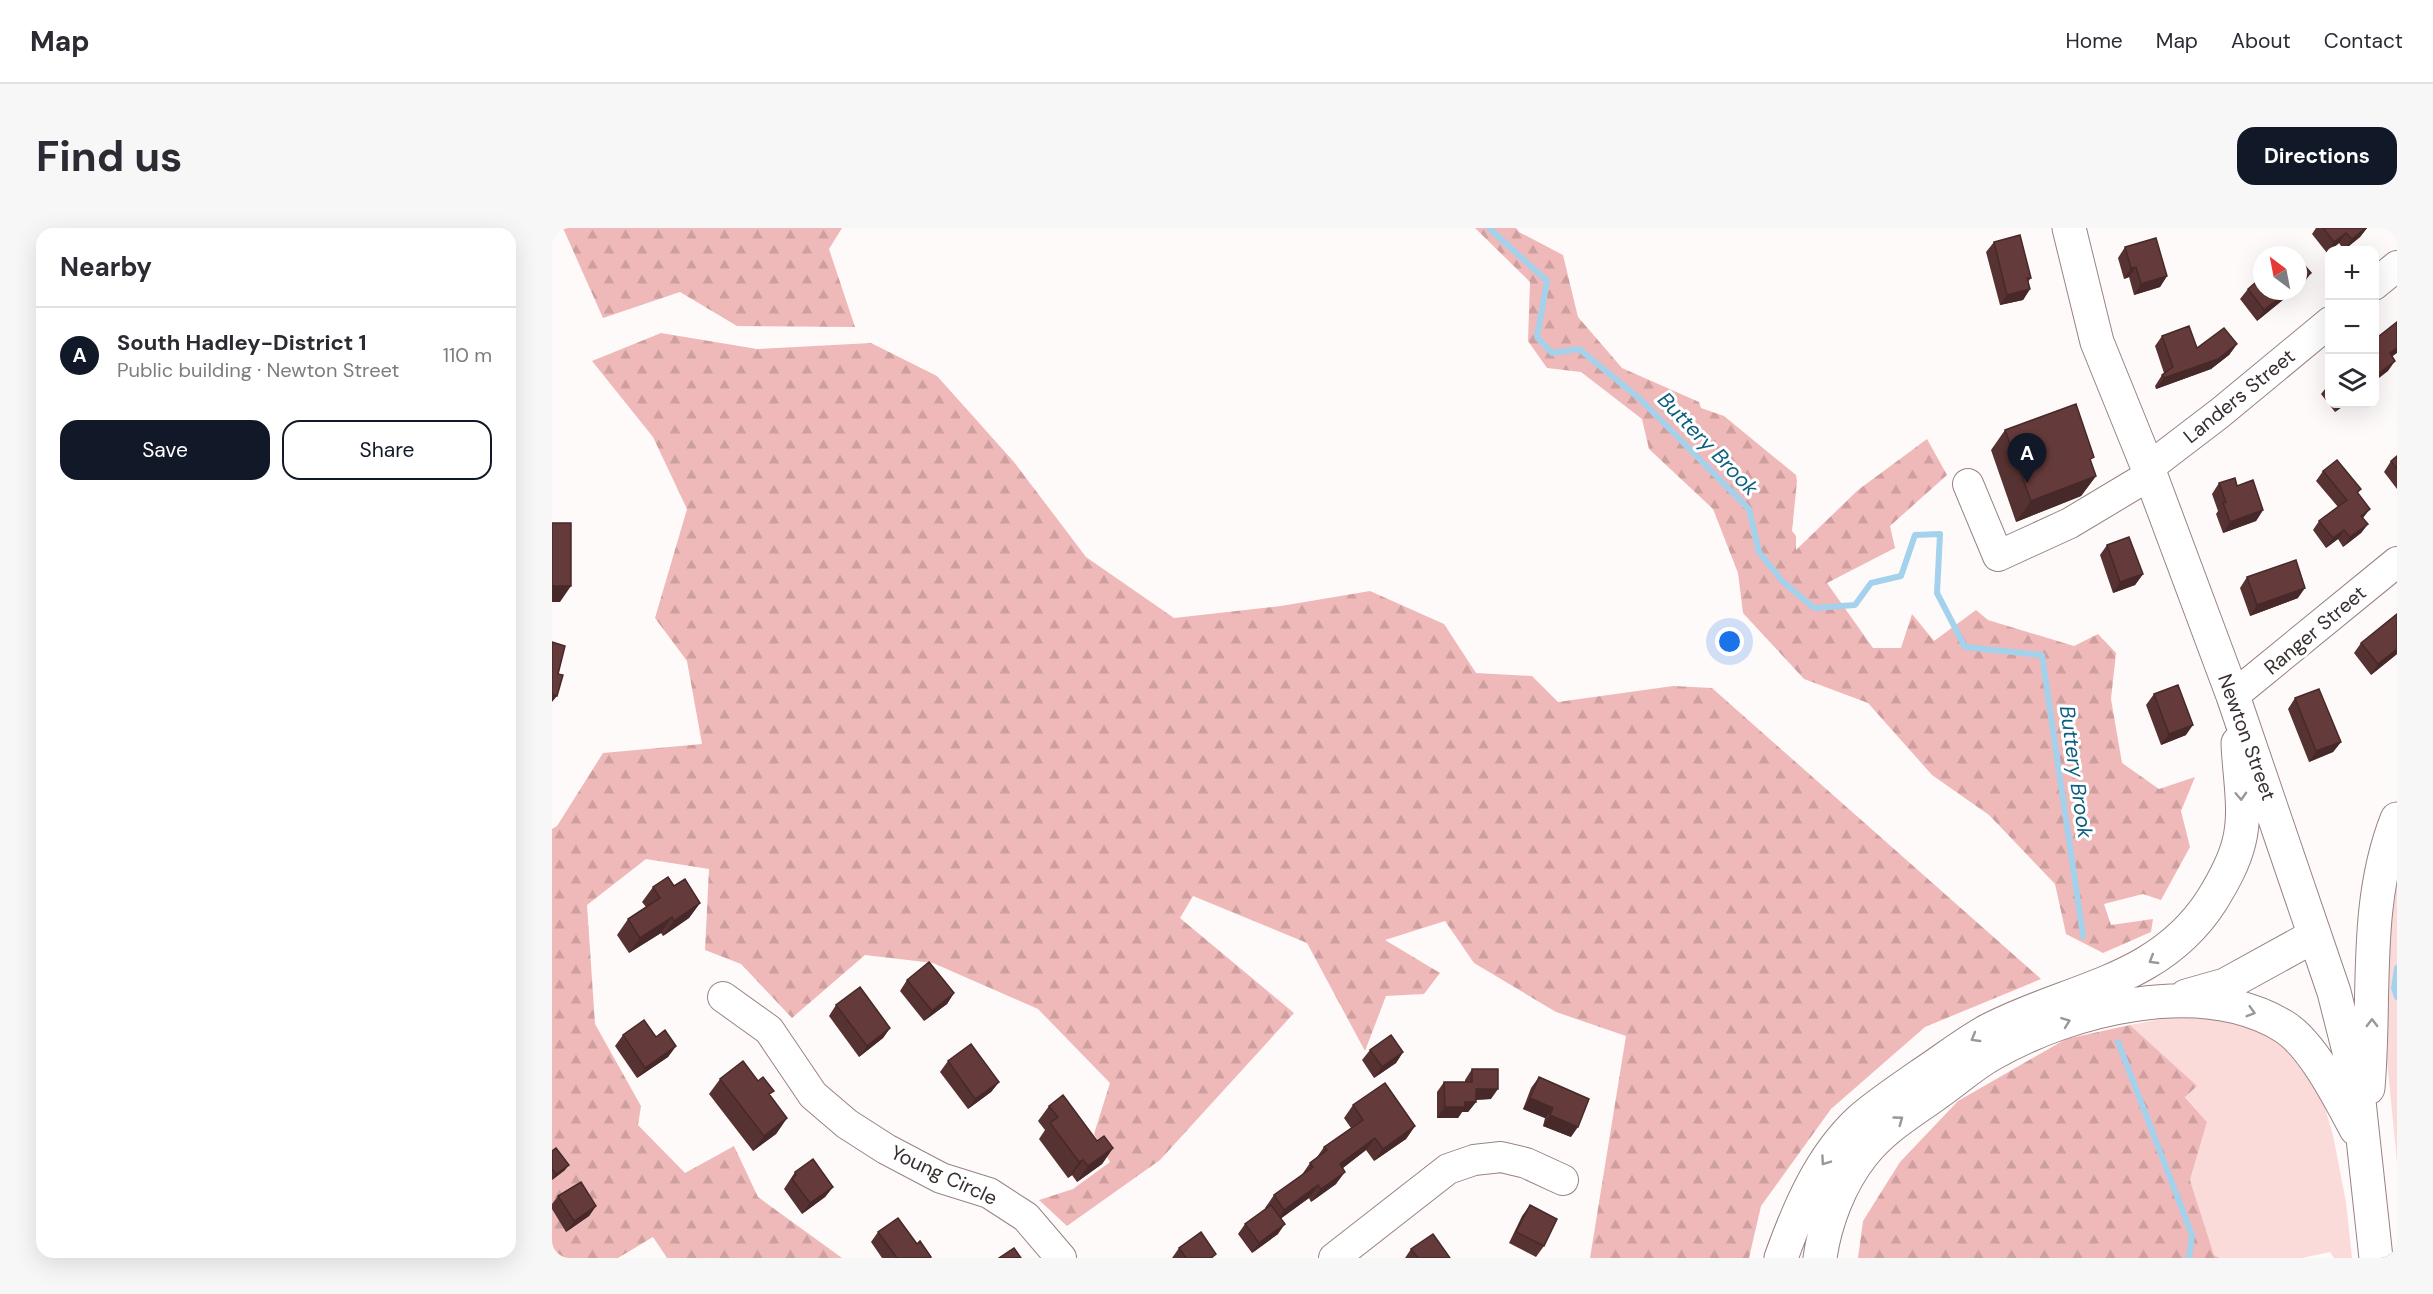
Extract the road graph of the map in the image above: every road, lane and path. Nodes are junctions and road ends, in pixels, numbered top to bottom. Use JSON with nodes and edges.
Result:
{"nodes":[{"id":1,"x":2072,"y":230,"type":"edge"},
{"id":2,"x":2397,"y":266,"type":"edge"},
{"id":3,"x":2379,"y":281,"type":"edge"},
{"id":4,"x":2325,"y":326,"type":"edge"},
{"id":5,"x":2149,"y":472,"type":"junction"},
{"id":6,"x":1968,"y":484,"type":"dead end"},
{"id":7,"x":2397,"y":562,"type":"edge"},
{"id":8,"x":2233,"y":696,"type":"junction"},
{"id":9,"x":2397,"y":819,"type":"edge"},
{"id":10,"x":2314,"y":936,"type":"junction"},
{"id":11,"x":723,"y":997,"type":"dead end"},
{"id":12,"x":2173,"y":1000,"type":"junction"},
{"id":13,"x":2364,"y":1144,"type":"junction"},
{"id":14,"x":1563,"y":1180,"type":"dead end"},
{"id":15,"x":1338,"y":1257,"type":"edge"},
{"id":16,"x":1061,"y":1258,"type":"edge"},
{"id":17,"x":1781,"y":1258,"type":"edge"},
{"id":18,"x":1820,"y":1258,"type":"edge"},
{"id":19,"x":2376,"y":1258,"type":"edge"}],
"edges":[{"from":1,"to":5,"type":"main road","name":"Newton Street"},
{"from":2,"to":3,"type":"street"},
{"from":4,"to":5,"type":"street","name":"Landers Street"},
{"from":5,"to":6,"type":"street","name":"Landers Street"},
{"from":5,"to":8,"type":"main road","name":"Newton Street"},
{"from":7,"to":8,"type":"street","name":"Ranger Street"},
{"from":8,"to":10,"type":"main road","name":"Newton Street"},
{"from":8,"to":17,"type":"main road","one_way":true},
{"from":13,"to":9,"type":"main road","one_way":true},
{"from":10,"to":12,"type":"main road"},
{"from":10,"to":13,"type":"main road","name":"Newton Street"},
{"from":11,"to":16,"type":"street","name":"Young Circle"},
{"from":12,"to":13,"type":"main road","one_way":true},
{"from":18,"to":12,"type":"main road","one_way":true},
{"from":13,"to":19,"type":"main road","name":"Newton Street"},
{"from":14,"to":15,"type":"street"}]}
